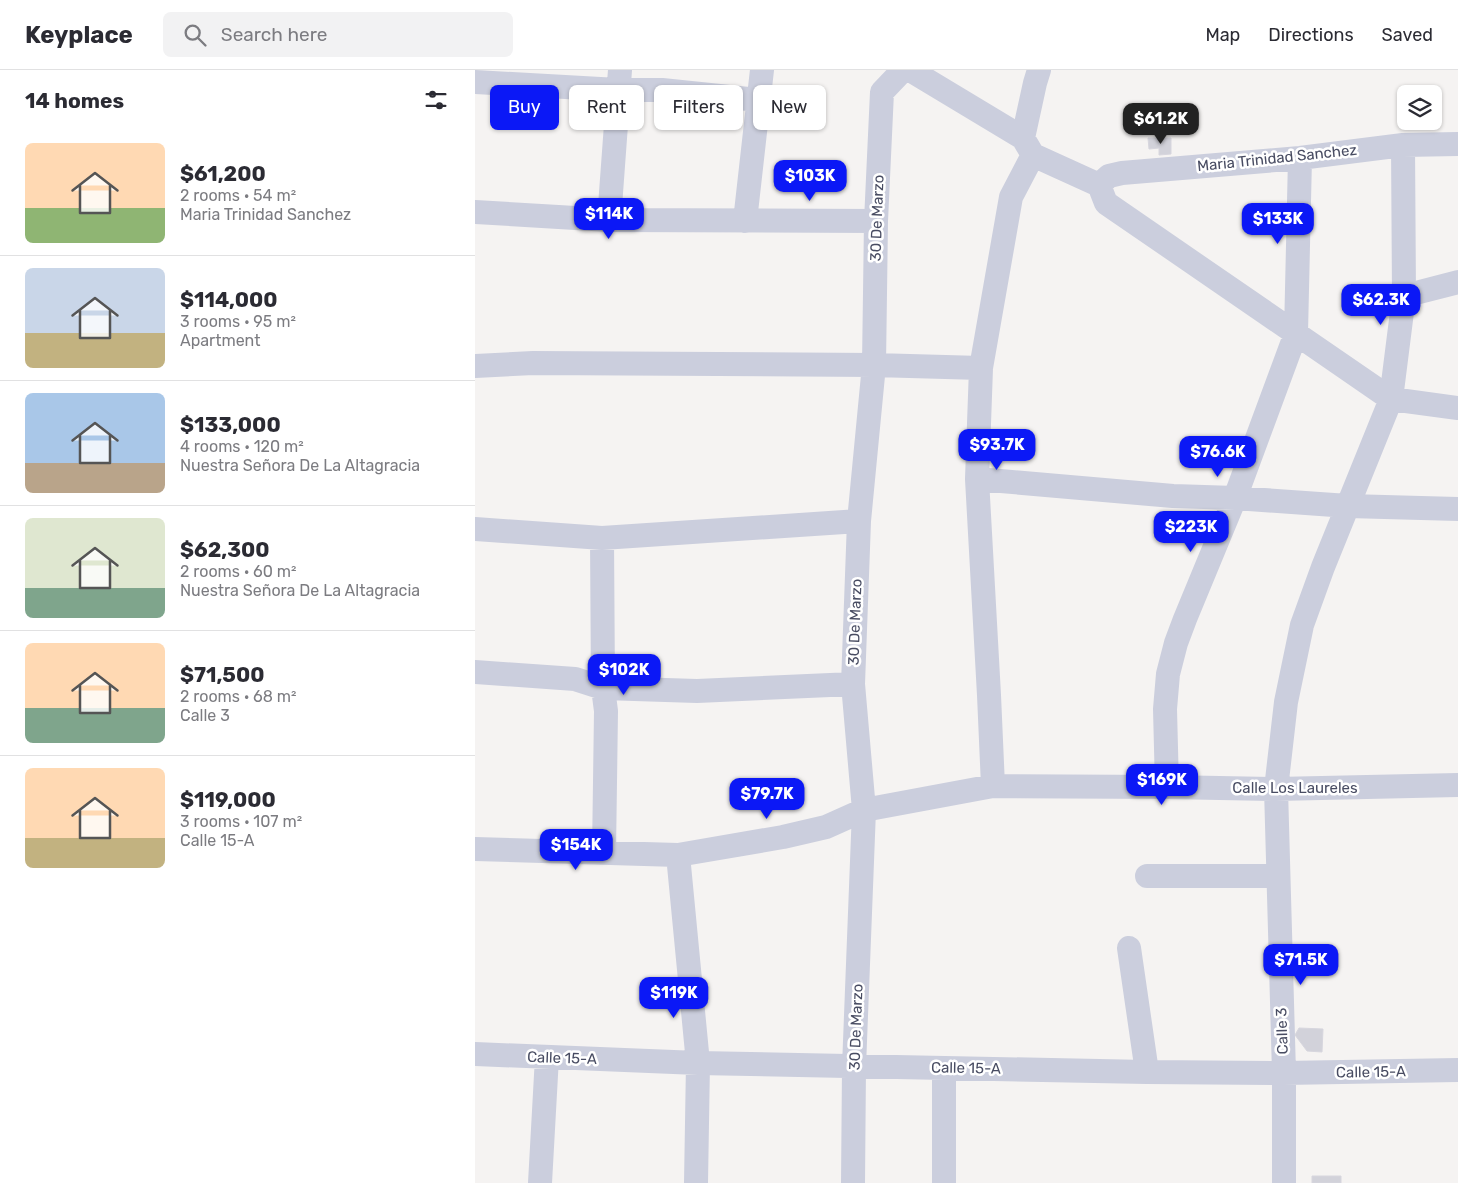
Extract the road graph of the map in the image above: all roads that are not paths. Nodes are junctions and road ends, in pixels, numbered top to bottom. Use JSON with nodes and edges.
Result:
{"nodes":[{"id":1,"x":762,"y":70,"type":"edge"},
{"id":2,"x":903,"y":70,"type":"edge"},
{"id":3,"x":910,"y":70,"type":"edge"},
{"id":4,"x":1039,"y":70,"type":"edge"},
{"id":5,"x":619,"y":80,"type":"edge"},
{"id":6,"x":475,"y":82,"type":"edge"},
{"id":7,"x":760,"y":85,"type":"edge"},
{"id":8,"x":753,"y":99,"type":"edge"},
{"id":9,"x":755,"y":130,"type":"edge"},
{"id":10,"x":1458,"y":144,"type":"edge"},
{"id":11,"x":1403,"y":145,"type":"junction"},
{"id":12,"x":1028,"y":147,"type":"junction"},
{"id":13,"x":1300,"y":158,"type":"junction"},
{"id":14,"x":1099,"y":185,"type":"junction"},
{"id":15,"x":475,"y":212,"type":"edge"},
{"id":16,"x":609,"y":220,"type":"junction"},
{"id":17,"x":745,"y":221,"type":"junction"},
{"id":18,"x":876,"y":221,"type":"junction"},
{"id":19,"x":1458,"y":282,"type":"edge"},
{"id":20,"x":1404,"y":296,"type":"junction"},
{"id":21,"x":1295,"y":333,"type":"junction"},
{"id":22,"x":873,"y":365,"type":"junction"},
{"id":23,"x":475,"y":366,"type":"edge"},
{"id":24,"x":981,"y":368,"type":"junction"},
{"id":25,"x":1391,"y":399,"type":"junction"},
{"id":26,"x":1458,"y":408,"type":"edge"},
{"id":27,"x":977,"y":479,"type":"junction"},
{"id":28,"x":1235,"y":498,"type":"junction"},
{"id":29,"x":1348,"y":506,"type":"junction"},
{"id":30,"x":1458,"y":509,"type":"edge"},
{"id":31,"x":859,"y":521,"type":"junction"},
{"id":32,"x":475,"y":529,"type":"edge"},
{"id":33,"x":602,"y":538,"type":"junction"},
{"id":34,"x":475,"y":672,"type":"edge"},
{"id":35,"x":853,"y":684,"type":"junction"},
{"id":36,"x":603,"y":688,"type":"junction"},
{"id":37,"x":1458,"y":785,"type":"edge"},
{"id":38,"x":993,"y":786,"type":"junction"},
{"id":39,"x":1167,"y":787,"type":"junction"},
{"id":40,"x":1276,"y":789,"type":"junction"},
{"id":41,"x":864,"y":810,"type":"junction"},
{"id":42,"x":475,"y":849,"type":"edge"},
{"id":43,"x":604,"y":853,"type":"junction"},
{"id":44,"x":678,"y":855,"type":"junction"},
{"id":45,"x":1147,"y":876,"type":"dead end"},
{"id":46,"x":1278,"y":876,"type":"junction"},
{"id":47,"x":1129,"y":948,"type":"dead end"},
{"id":48,"x":475,"y":1054,"type":"edge"},
{"id":49,"x":547,"y":1057,"type":"junction"},
{"id":50,"x":698,"y":1063,"type":"junction"},
{"id":51,"x":854,"y":1067,"type":"junction"},
{"id":52,"x":944,"y":1068,"type":"junction"},
{"id":53,"x":1458,"y":1070,"type":"edge"},
{"id":54,"x":1147,"y":1072,"type":"junction"},
{"id":55,"x":1284,"y":1073,"type":"junction"},
{"id":56,"x":540,"y":1183,"type":"edge"},
{"id":57,"x":696,"y":1183,"type":"edge"},
{"id":58,"x":853,"y":1183,"type":"edge"},
{"id":59,"x":944,"y":1183,"type":"edge"},
{"id":60,"x":1284,"y":1183,"type":"edge"}],
"edges":[{"from":1,"to":7,"type":"street"},
{"from":2,"to":18,"type":"street","name":"30 De Marzo"},
{"from":3,"to":12,"type":"street"},
{"from":4,"to":12,"type":"street"},
{"from":5,"to":6,"type":"street"},
{"from":5,"to":8,"type":"street"},
{"from":5,"to":16,"type":"street"},
{"from":9,"to":17,"type":"street"},
{"from":10,"to":11,"type":"street","name":"Maria Trinidad Sanchez"},
{"from":11,"to":13,"type":"street","name":"Maria Trinidad Sanchez"},
{"from":11,"to":20,"type":"street","name":"Calle 3"},
{"from":12,"to":14,"type":"street"},
{"from":12,"to":24,"type":"street"},
{"from":13,"to":14,"type":"street","name":"Maria Trinidad Sanchez"},
{"from":13,"to":21,"type":"street"},
{"from":14,"to":21,"type":"street"},
{"from":15,"to":16,"type":"street"},
{"from":16,"to":17,"type":"street"},
{"from":17,"to":18,"type":"street"},
{"from":18,"to":22,"type":"street","name":"30 De Marzo"},
{"from":19,"to":20,"type":"street"},
{"from":20,"to":25,"type":"street","name":"Calle 3"},
{"from":21,"to":25,"type":"street"},
{"from":21,"to":28,"type":"street"},
{"from":22,"to":23,"type":"street"},
{"from":22,"to":24,"type":"street"},
{"from":22,"to":31,"type":"street","name":"30 De Marzo"},
{"from":24,"to":27,"type":"street"},
{"from":25,"to":26,"type":"street"},
{"from":25,"to":29,"type":"street","name":"Calle 3"},
{"from":27,"to":28,"type":"street"},
{"from":27,"to":38,"type":"street"},
{"from":28,"to":29,"type":"street"},
{"from":28,"to":39,"type":"street"},
{"from":29,"to":30,"type":"street"},
{"from":29,"to":40,"type":"street","name":"Calle 3"},
{"from":31,"to":33,"type":"street"},
{"from":31,"to":35,"type":"street","name":"30 De Marzo"},
{"from":32,"to":33,"type":"street"},
{"from":33,"to":36,"type":"street"},
{"from":34,"to":36,"type":"street"},
{"from":35,"to":36,"type":"street"},
{"from":35,"to":41,"type":"street","name":"30 De Marzo"},
{"from":36,"to":43,"type":"street"},
{"from":37,"to":40,"type":"street","name":"Calle Los Laureles"},
{"from":38,"to":39,"type":"street","name":"Calle Los Laureles"},
{"from":38,"to":41,"type":"street","name":"Calle Los Laureles"},
{"from":39,"to":40,"type":"street","name":"Calle Los Laureles"},
{"from":40,"to":46,"type":"street","name":"Calle 3"},
{"from":41,"to":44,"type":"street","name":"Calle Los Laureles"},
{"from":41,"to":51,"type":"street","name":"30 De Marzo"},
{"from":42,"to":43,"type":"street","name":"Calle Los Laureles"},
{"from":43,"to":44,"type":"street","name":"Calle Los Laureles"},
{"from":44,"to":50,"type":"street"},
{"from":45,"to":46,"type":"street"},
{"from":46,"to":55,"type":"street","name":"Calle 3"},
{"from":47,"to":54,"type":"street"},
{"from":48,"to":49,"type":"street","name":"Calle 15-A"},
{"from":49,"to":50,"type":"street","name":"Calle 15-A"},
{"from":49,"to":56,"type":"street"},
{"from":50,"to":51,"type":"street","name":"Calle 15-A"},
{"from":50,"to":57,"type":"street"},
{"from":51,"to":52,"type":"street","name":"Calle 15-A"},
{"from":51,"to":58,"type":"street","name":"30 De Marzo"},
{"from":52,"to":54,"type":"street","name":"Calle 15-A"},
{"from":52,"to":59,"type":"street"},
{"from":53,"to":55,"type":"street","name":"Calle 15-A"},
{"from":54,"to":55,"type":"street","name":"Calle 15-A"},
{"from":55,"to":60,"type":"street","name":"Calle 3"}]}
